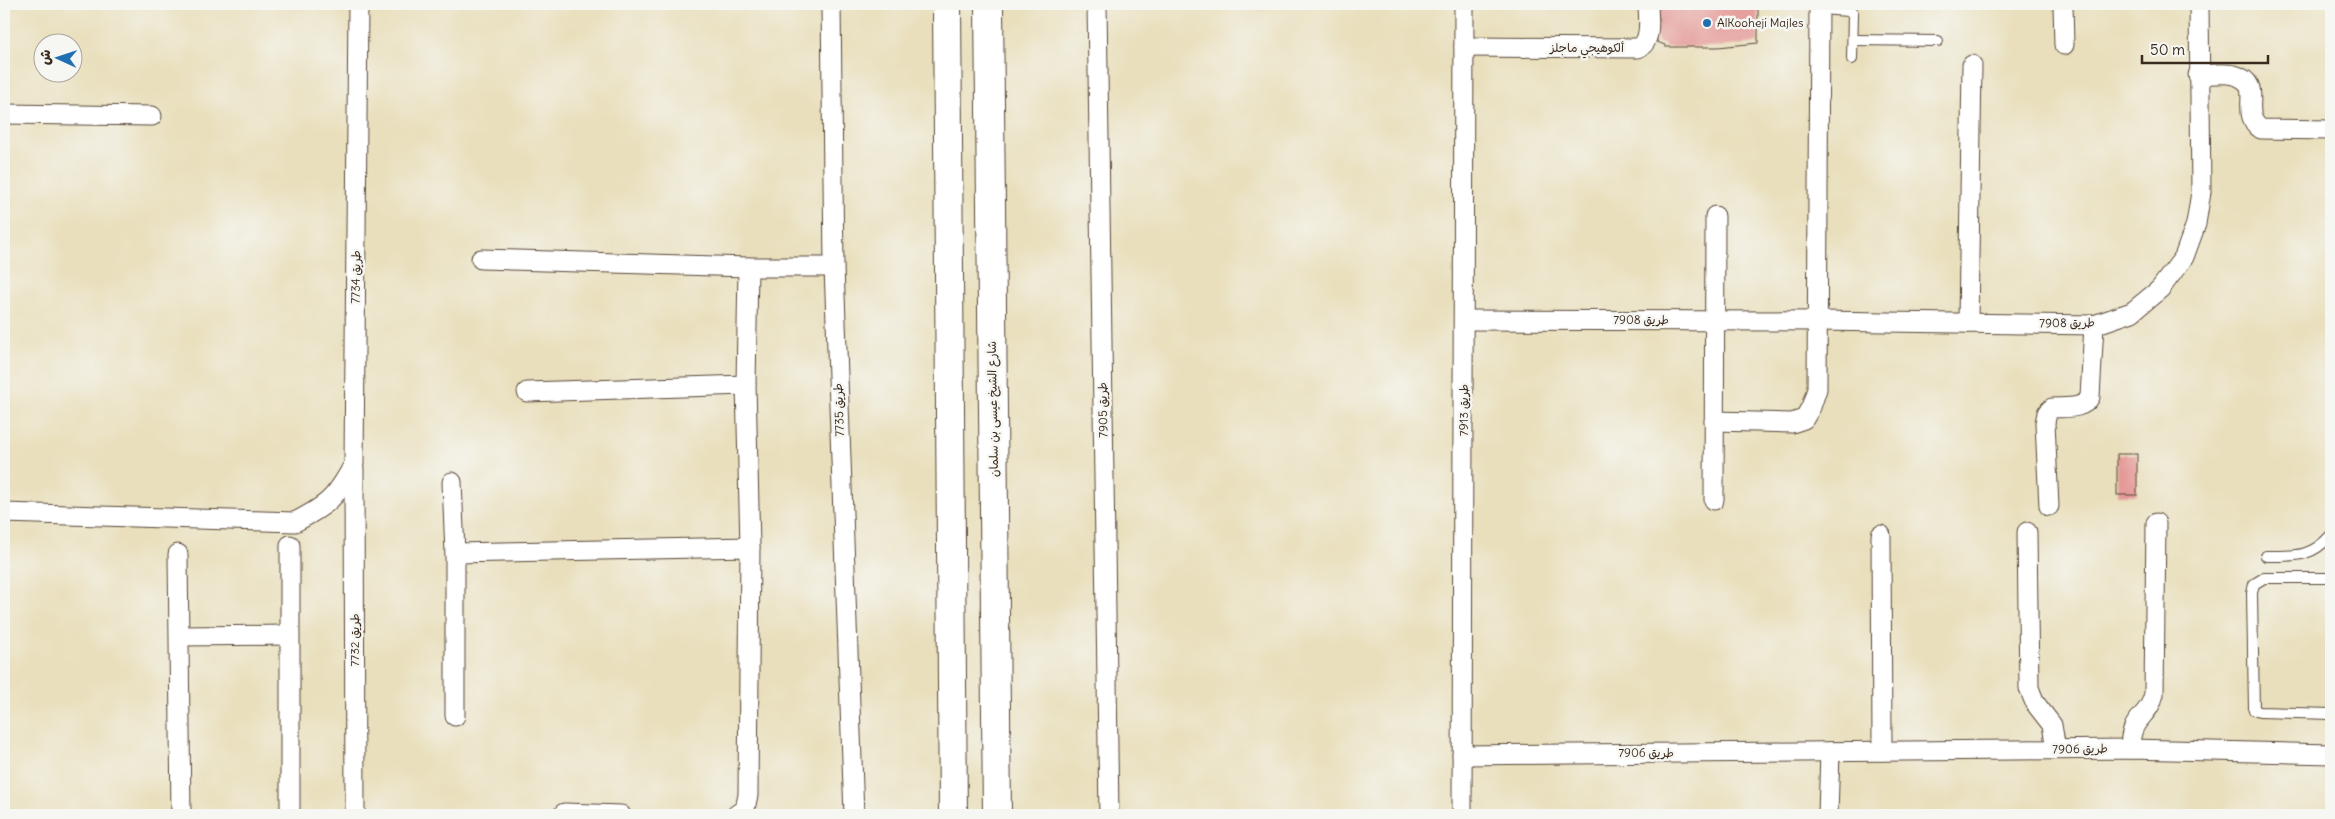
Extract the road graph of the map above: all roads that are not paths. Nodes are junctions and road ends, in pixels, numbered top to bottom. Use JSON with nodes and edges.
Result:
{"nodes":[{"id":1,"x":358,"y":4,"type":"edge"},
{"id":2,"x":831,"y":4,"type":"edge"},
{"id":3,"x":947,"y":4,"type":"edge"},
{"id":4,"x":990,"y":4,"type":"edge"},
{"id":5,"x":1097,"y":4,"type":"edge"},
{"id":6,"x":1464,"y":4,"type":"edge"},
{"id":7,"x":1648,"y":4,"type":"edge"},
{"id":8,"x":2063,"y":4,"type":"edge"},
{"id":9,"x":2198,"y":4,"type":"edge"},
{"id":10,"x":1818,"y":5,"type":"edge"},
{"id":11,"x":1853,"y":40,"type":"junction"},
{"id":12,"x":1938,"y":42,"type":"dead end"},
{"id":13,"x":2064,"y":44,"type":"dead end"},
{"id":14,"x":1464,"y":47,"type":"junction"},
{"id":15,"x":1852,"y":59,"type":"dead end"},
{"id":16,"x":1972,"y":65,"type":"dead end"},
{"id":17,"x":2198,"y":75,"type":"junction"},
{"id":18,"x":4,"y":114,"type":"edge"},
{"id":19,"x":152,"y":116,"type":"dead end"},
{"id":20,"x":2331,"y":130,"type":"edge"},
{"id":21,"x":1715,"y":216,"type":"dead end"},
{"id":22,"x":482,"y":259,"type":"dead end"},
{"id":23,"x":748,"y":267,"type":"junction"},
{"id":24,"x":834,"y":267,"type":"junction"},
{"id":25,"x":1464,"y":320,"type":"junction"},
{"id":26,"x":1714,"y":320,"type":"junction"},
{"id":27,"x":1818,"y":321,"type":"junction"},
{"id":28,"x":1968,"y":323,"type":"junction"},
{"id":29,"x":2094,"y":325,"type":"junction"},
{"id":30,"x":746,"y":385,"type":"junction"},
{"id":31,"x":527,"y":392,"type":"dead end"},
{"id":32,"x":1714,"y":421,"type":"junction"},
{"id":33,"x":354,"y":464,"type":"junction"},
{"id":34,"x":452,"y":482,"type":"dead end"},
{"id":35,"x":1714,"y":500,"type":"dead end"},
{"id":36,"x":2049,"y":506,"type":"dead end"},
{"id":37,"x":4,"y":513,"type":"edge"},
{"id":38,"x":2156,"y":523,"type":"dead end"},
{"id":39,"x":2027,"y":532,"type":"dead end"},
{"id":40,"x":1881,"y":535,"type":"dead end"},
{"id":41,"x":2331,"y":535,"type":"edge"},
{"id":42,"x":290,"y":545,"type":"dead end"},
{"id":43,"x":750,"y":547,"type":"junction"},
{"id":44,"x":454,"y":553,"type":"junction"},
{"id":45,"x":178,"y":554,"type":"dead end"},
{"id":46,"x":2266,"y":556,"type":"dead end"},
{"id":47,"x":2331,"y":578,"type":"edge"},
{"id":48,"x":290,"y":635,"type":"junction"},
{"id":49,"x":180,"y":636,"type":"junction"},
{"id":50,"x":2331,"y":714,"type":"edge"},
{"id":51,"x":455,"y":716,"type":"dead end"},
{"id":52,"x":2130,"y":748,"type":"junction"},
{"id":53,"x":2056,"y":750,"type":"junction"},
{"id":54,"x":1882,"y":751,"type":"junction"},
{"id":55,"x":1830,"y":752,"type":"junction"},
{"id":56,"x":1462,"y":754,"type":"junction"},
{"id":57,"x":2331,"y":754,"type":"edge"},
{"id":58,"x":952,"y":769,"type":"junction"},
{"id":59,"x":997,"y":808,"type":"edge"},
{"id":60,"x":564,"y":812,"type":"dead end"},
{"id":61,"x":181,"y":815,"type":"edge"},
{"id":62,"x":290,"y":815,"type":"edge"},
{"id":63,"x":355,"y":815,"type":"edge"},
{"id":64,"x":621,"y":815,"type":"edge"},
{"id":65,"x":736,"y":815,"type":"edge"},
{"id":66,"x":854,"y":815,"type":"edge"},
{"id":67,"x":947,"y":815,"type":"edge"},
{"id":68,"x":953,"y":815,"type":"edge"},
{"id":69,"x":1109,"y":815,"type":"edge"},
{"id":70,"x":1462,"y":815,"type":"edge"},
{"id":71,"x":1828,"y":815,"type":"edge"}],
"edges":[{"from":1,"to":33,"type":"street","name":"طريق 7734"},
{"from":2,"to":24,"type":"street","name":"طريق 7735"},
{"from":3,"to":58,"type":"highway"},
{"from":4,"to":59,"type":"highway","name":"شارع الشيخ عيسى بن سلمان"},
{"from":5,"to":69,"type":"street","name":"طريق 7905"},
{"from":6,"to":14,"type":"street","name":"طريق 7913"},
{"from":7,"to":14,"type":"street","name":"ألكوهيجي ماجلز"},
{"from":8,"to":13,"type":"street"},
{"from":9,"to":17,"type":"street","name":"طريق 7908"},
{"from":10,"to":11,"type":"lane"},
{"from":10,"to":27,"type":"street"},
{"from":11,"to":12,"type":"lane"},
{"from":11,"to":15,"type":"lane"},
{"from":14,"to":25,"type":"street","name":"طريق 7913"},
{"from":16,"to":28,"type":"street"},
{"from":17,"to":20,"type":"street"},
{"from":17,"to":29,"type":"street","name":"طريق 7908"},
{"from":18,"to":19,"type":"street"},
{"from":21,"to":26,"type":"street"},
{"from":22,"to":23,"type":"street"},
{"from":23,"to":24,"type":"street"},
{"from":23,"to":30,"type":"street"},
{"from":24,"to":66,"type":"street","name":"طريق 7735"},
{"from":25,"to":26,"type":"street","name":"طريق 7908"},
{"from":25,"to":56,"type":"street","name":"طريق 7913"},
{"from":26,"to":27,"type":"street","name":"طريق 7908"},
{"from":26,"to":32,"type":"street"},
{"from":27,"to":28,"type":"street","name":"طريق 7908"},
{"from":27,"to":32,"type":"street"},
{"from":28,"to":29,"type":"street","name":"طريق 7908"},
{"from":29,"to":36,"type":"street"},
{"from":30,"to":31,"type":"street"},
{"from":30,"to":43,"type":"street"},
{"from":32,"to":35,"type":"street"},
{"from":33,"to":37,"type":"street","name":"طريق 7734"},
{"from":33,"to":63,"type":"street","name":"طريق 7732"},
{"from":34,"to":44,"type":"street"},
{"from":38,"to":52,"type":"street"},
{"from":39,"to":53,"type":"street"},
{"from":40,"to":54,"type":"street"},
{"from":41,"to":46,"type":"lane"},
{"from":42,"to":48,"type":"street"},
{"from":43,"to":44,"type":"street"},
{"from":43,"to":65,"type":"street"},
{"from":44,"to":51,"type":"street"},
{"from":45,"to":49,"type":"street"},
{"from":47,"to":50,"type":"lane"},
{"from":48,"to":49,"type":"street"},
{"from":48,"to":62,"type":"street"},
{"from":49,"to":61,"type":"street"},
{"from":52,"to":53,"type":"street","name":"طريق 7906"},
{"from":52,"to":57,"type":"street","name":"طريق 7906"},
{"from":53,"to":54,"type":"street","name":"طريق 7906"},
{"from":54,"to":55,"type":"street","name":"طريق 7906"},
{"from":55,"to":56,"type":"street","name":"طريق 7906"},
{"from":55,"to":71,"type":"street"},
{"from":56,"to":70,"type":"street","name":"طريق 7913"},
{"from":58,"to":67,"type":"highway"},
{"from":58,"to":68,"type":"highway"},
{"from":60,"to":64,"type":"street"}]}
